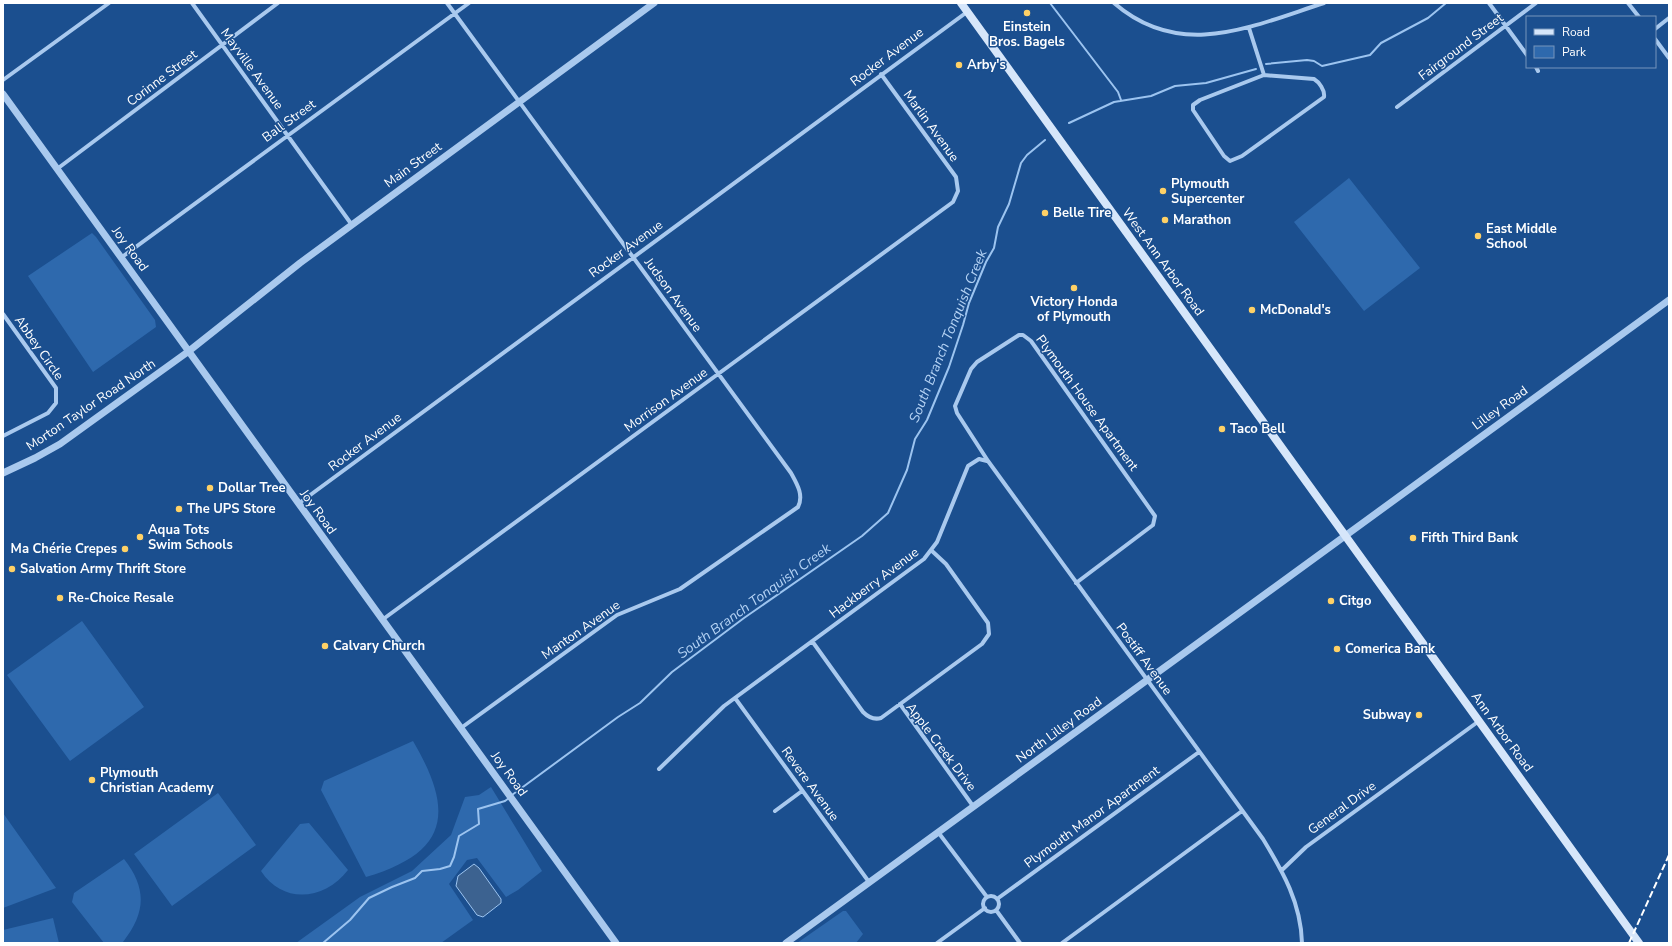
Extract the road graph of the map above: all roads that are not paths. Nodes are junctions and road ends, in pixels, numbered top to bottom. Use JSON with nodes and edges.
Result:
{"nodes":[{"id":1,"x":109,"y":3,"type":"edge"},
{"id":2,"x":192,"y":3,"type":"edge"},
{"id":3,"x":278,"y":3,"type":"edge"},
{"id":4,"x":446,"y":3,"type":"edge"},
{"id":5,"x":469,"y":3,"type":"edge"},
{"id":6,"x":654,"y":3,"type":"edge"},
{"id":7,"x":961,"y":3,"type":"edge"},
{"id":8,"x":1114,"y":3,"type":"edge"},
{"id":9,"x":1324,"y":3,"type":"edge"},
{"id":10,"x":1489,"y":3,"type":"edge"},
{"id":11,"x":1536,"y":3,"type":"edge"},
{"id":12,"x":1628,"y":3,"type":"edge"},
{"id":13,"x":967,"y":12,"type":"junction"},
{"id":14,"x":454,"y":14,"type":"junction"},
{"id":15,"x":1638,"y":16,"type":"edge"},
{"id":16,"x":1669,"y":18,"type":"edge"},
{"id":17,"x":1505,"y":26,"type":"junction"},
{"id":18,"x":1248,"y":28,"type":"junction"},
{"id":19,"x":1656,"y":28,"type":"edge"},
{"id":20,"x":1656,"y":40,"type":"edge"},
{"id":21,"x":222,"y":45,"type":"junction"},
{"id":22,"x":1526,"y":54,"type":"edge"},
{"id":23,"x":1669,"y":58,"type":"edge"},
{"id":24,"x":881,"y":74,"type":"junction"},
{"id":25,"x":1264,"y":75,"type":"junction"},
{"id":26,"x":3,"y":80,"type":"edge"},
{"id":27,"x":3,"y":94,"type":"edge"},
{"id":28,"x":519,"y":103,"type":"junction"},
{"id":29,"x":1397,"y":107,"type":"dead end"},
{"id":30,"x":287,"y":135,"type":"junction"},
{"id":31,"x":57,"y":169,"type":"junction"},
{"id":32,"x":958,"y":191,"type":"joint"},
{"id":33,"x":352,"y":225,"type":"junction"},
{"id":34,"x":122,"y":257,"type":"junction"},
{"id":35,"x":632,"y":257,"type":"junction"},
{"id":36,"x":1669,"y":300,"type":"edge"},
{"id":37,"x":3,"y":314,"type":"edge"},
{"id":38,"x":189,"y":351,"type":"junction"},
{"id":39,"x":718,"y":374,"type":"junction"},
{"id":40,"x":3,"y":436,"type":"edge"},
{"id":41,"x":988,"y":461,"type":"junction"},
{"id":42,"x":3,"y":473,"type":"edge"},
{"id":43,"x":298,"y":504,"type":"junction"},
{"id":44,"x":798,"y":507,"type":"joint"},
{"id":45,"x":1345,"y":536,"type":"junction"},
{"id":46,"x":932,"y":550,"type":"junction"},
{"id":47,"x":1076,"y":583,"type":"junction"},
{"id":48,"x":382,"y":621,"type":"junction"},
{"id":49,"x":812,"y":641,"type":"junction"},
{"id":50,"x":1146,"y":680,"type":"junction"},
{"id":51,"x":735,"y":698,"type":"junction"},
{"id":52,"x":900,"y":704,"type":"junction"},
{"id":53,"x":1479,"y":721,"type":"junction"},
{"id":54,"x":461,"y":728,"type":"junction"},
{"id":55,"x":1199,"y":752,"type":"junction"},
{"id":56,"x":659,"y":769,"type":"dead end"},
{"id":57,"x":802,"y":791,"type":"junction"},
{"id":58,"x":973,"y":806,"type":"junction"},
{"id":59,"x":776,"y":810,"type":"dead end"},
{"id":60,"x":1242,"y":811,"type":"junction"},
{"id":61,"x":938,"y":832,"type":"junction"},
{"id":62,"x":1282,"y":870,"type":"junction"},
{"id":63,"x":869,"y":882,"type":"junction"},
{"id":64,"x":987,"y":897,"type":"junction"},
{"id":65,"x":997,"y":899,"type":"junction"},
{"id":66,"x":985,"y":908,"type":"junction"},
{"id":67,"x":996,"y":910,"type":"junction"},
{"id":68,"x":616,"y":943,"type":"edge"},
{"id":69,"x":786,"y":943,"type":"edge"},
{"id":70,"x":937,"y":943,"type":"edge"},
{"id":71,"x":1020,"y":943,"type":"edge"},
{"id":72,"x":1062,"y":943,"type":"edge"},
{"id":73,"x":1302,"y":943,"type":"edge"},
{"id":74,"x":1639,"y":943,"type":"edge"}],
"edges":[{"from":1,"to":26,"type":"street"},
{"from":2,"to":21,"type":"street","name":"Mayville Avenue"},
{"from":3,"to":21,"type":"street","name":"Corinne Street"},
{"from":4,"to":14,"type":"street","name":"Judson Avenue"},
{"from":5,"to":14,"type":"street","name":"Ball Street"},
{"from":6,"to":28,"type":"street","name":"Main Street"},
{"from":7,"to":13,"type":"main road","name":"West Ann Arbor Road"},
{"from":8,"to":18,"type":"street"},
{"from":9,"to":18,"type":"street"},
{"from":10,"to":17,"type":"street"},
{"from":11,"to":17,"type":"street","name":"Fairground Street"},
{"from":12,"to":15,"type":"street"},
{"from":13,"to":24,"type":"street","name":"Rocker Avenue"},
{"from":13,"to":45,"type":"main road","name":"West Ann Arbor Road"},
{"from":14,"to":28,"type":"street","name":"Judson Avenue"},
{"from":14,"to":30,"type":"street","name":"Ball Street"},
{"from":16,"to":19,"type":"street"},
{"from":17,"to":22,"type":"street"},
{"from":17,"to":29,"type":"street","name":"Fairground Street"},
{"from":18,"to":25,"type":"street"},
{"from":20,"to":23,"type":"street"},
{"from":21,"to":30,"type":"street","name":"Mayville Avenue"},
{"from":21,"to":31,"type":"street","name":"Corinne Street"},
{"from":24,"to":32,"type":"street","name":"Marlin Avenue"},
{"from":24,"to":35,"type":"street","name":"Rocker Avenue"},
{"from":25,"to":25,"type":"street"},
{"from":27,"to":31,"type":"street","name":"Joy Road"},
{"from":28,"to":33,"type":"street","name":"Main Street"},
{"from":28,"to":35,"type":"street","name":"Judson Avenue"},
{"from":30,"to":33,"type":"street","name":"Mayville Avenue"},
{"from":30,"to":34,"type":"street","name":"Ball Street"},
{"from":31,"to":34,"type":"street","name":"Joy Road"},
{"from":32,"to":39,"type":"street","name":"Morrison Avenue"},
{"from":33,"to":38,"type":"street","name":"Main Street"},
{"from":34,"to":38,"type":"street","name":"Joy Road"},
{"from":35,"to":39,"type":"street","name":"Judson Avenue"},
{"from":35,"to":43,"type":"street","name":"Rocker Avenue"},
{"from":36,"to":45,"type":"street","name":"Lilley Road"},
{"from":37,"to":40,"type":"street","name":"Abbey Circle"},
{"from":38,"to":42,"type":"street","name":"Morton Taylor Road North"},
{"from":38,"to":43,"type":"street","name":"Joy Road"},
{"from":39,"to":44,"type":"street","name":"Judson Avenue"},
{"from":39,"to":48,"type":"street","name":"Morrison Avenue"},
{"from":41,"to":46,"type":"street","name":"Hackberry Avenue"},
{"from":41,"to":47,"type":"street","name":"Postiff Avenue"},
{"from":41,"to":47,"type":"street","name":"Plymouth House Apartment"},
{"from":43,"to":48,"type":"street","name":"Joy Road"},
{"from":44,"to":54,"type":"street","name":"Manton Avenue"},
{"from":45,"to":50,"type":"street","name":"North Lilley Road"},
{"from":45,"to":53,"type":"main road","name":"Ann Arbor Road"},
{"from":46,"to":49,"type":"street","name":"Hackberry Avenue"},
{"from":46,"to":52,"type":"street"},
{"from":47,"to":50,"type":"street","name":"Postiff Avenue"},
{"from":48,"to":54,"type":"street","name":"Joy Road"},
{"from":49,"to":51,"type":"street","name":"Hackberry Avenue"},
{"from":49,"to":52,"type":"street","name":"Apple Creek Drive"},
{"from":50,"to":55,"type":"street","name":"Postiff Avenue"},
{"from":50,"to":58,"type":"street","name":"North Lilley Road"},
{"from":51,"to":56,"type":"street","name":"Hackberry Avenue"},
{"from":51,"to":57,"type":"street","name":"Revere Avenue"},
{"from":52,"to":58,"type":"street","name":"Apple Creek Drive"},
{"from":53,"to":62,"type":"street","name":"General Drive"},
{"from":53,"to":74,"type":"main road","name":"Ann Arbor Road"},
{"from":54,"to":68,"type":"street","name":"Joy Road"},
{"from":55,"to":60,"type":"street","name":"Postiff Avenue"},
{"from":55,"to":65,"type":"street","name":"Plymouth Manor Apartment"},
{"from":57,"to":59,"type":"street"},
{"from":57,"to":63,"type":"street","name":"Revere Avenue"},
{"from":58,"to":61,"type":"street","name":"North Lilley Road"},
{"from":60,"to":62,"type":"street","name":"Postiff Avenue"},
{"from":60,"to":72,"type":"street"},
{"from":61,"to":63,"type":"street","name":"North Lilley Road"},
{"from":61,"to":64,"type":"street"},
{"from":62,"to":73,"type":"street"},
{"from":63,"to":69,"type":"street","name":"North Lilley Road"},
{"from":64,"to":65,"type":"street"},
{"from":64,"to":66,"type":"street"},
{"from":65,"to":67,"type":"street"},
{"from":66,"to":67,"type":"street"},
{"from":66,"to":70,"type":"street"},
{"from":67,"to":71,"type":"street"}]}
